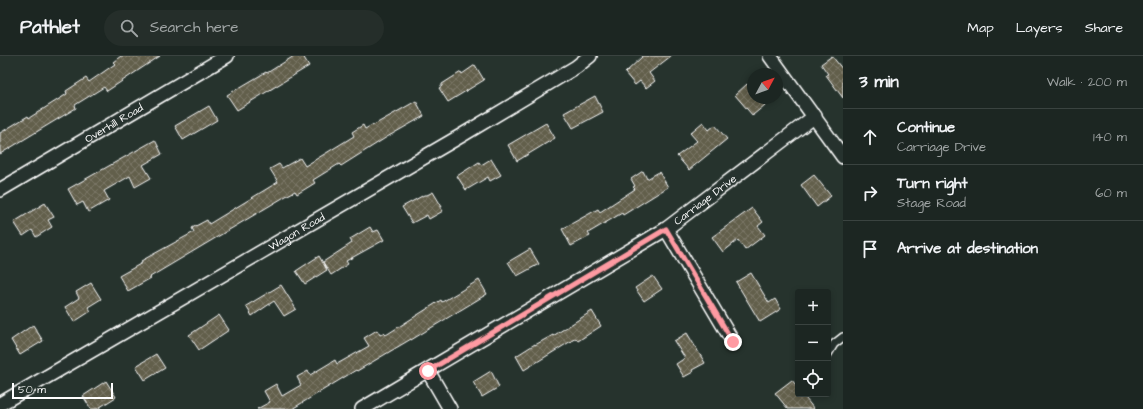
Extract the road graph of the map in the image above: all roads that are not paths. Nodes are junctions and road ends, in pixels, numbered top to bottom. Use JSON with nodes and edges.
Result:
{"nodes":[{"id":1,"x":227,"y":56,"type":"edge"},
{"id":2,"x":590,"y":56,"type":"edge"},
{"id":3,"x":770,"y":56,"type":"edge"},
{"id":4,"x":815,"y":116,"type":"junction"},
{"id":5,"x":843,"y":157,"type":"edge"},
{"id":6,"x":0,"y":190,"type":"edge"},
{"id":7,"x":666,"y":229,"type":"junction"},
{"id":8,"x":843,"y":337,"type":"edge"},
{"id":9,"x":733,"y":342,"type":"dead end"},
{"id":10,"x":831,"y":349,"type":"edge"},
{"id":11,"x":428,"y":371,"type":"junction"},
{"id":12,"x":0,"y":404,"type":"edge"},
{"id":13,"x":362,"y":409,"type":"edge"},
{"id":14,"x":450,"y":409,"type":"edge"}],
"edges":[{"from":1,"to":6,"type":"street","name":"Overhill Road"},
{"from":2,"to":12,"type":"street","name":"Wagon Road"},
{"from":3,"to":4,"type":"street"},
{"from":4,"to":5,"type":"street"},
{"from":4,"to":7,"type":"street","name":"Carriage Drive"},
{"from":7,"to":9,"type":"street"},
{"from":7,"to":11,"type":"street","name":"Carriage Drive"},
{"from":8,"to":10,"type":"lane"},
{"from":11,"to":13,"type":"street","name":"Carriage Drive"},
{"from":11,"to":14,"type":"street"}]}
